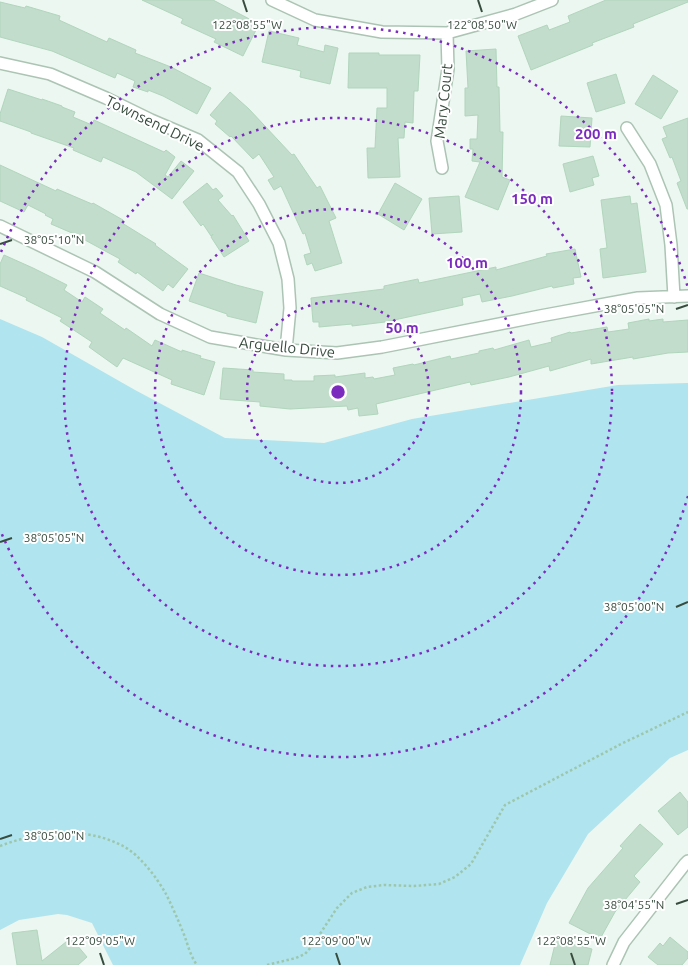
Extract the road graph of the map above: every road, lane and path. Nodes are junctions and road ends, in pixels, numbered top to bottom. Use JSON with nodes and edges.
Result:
{"nodes":[{"id":1,"x":272,"y":0,"type":"edge"},
{"id":2,"x":552,"y":0,"type":"edge"},
{"id":3,"x":447,"y":33,"type":"junction"},
{"id":4,"x":0,"y":63,"type":"edge"},
{"id":5,"x":627,"y":128,"type":"dead end"},
{"id":6,"x":442,"y":168,"type":"dead end"},
{"id":7,"x":0,"y":226,"type":"edge"},
{"id":8,"x":688,"y":296,"type":"edge"},
{"id":9,"x":674,"y":297,"type":"junction"},
{"id":10,"x":286,"y":350,"type":"junction"},
{"id":11,"x":688,"y":712,"type":"edge"},
{"id":12,"x":0,"y":846,"type":"edge"},
{"id":13,"x":688,"y":861,"type":"edge"},
{"id":14,"x":197,"y":965,"type":"edge"},
{"id":15,"x":267,"y":965,"type":"edge"},
{"id":16,"x":613,"y":965,"type":"edge"}],
"edges":[{"from":1,"to":3,"type":"street"},
{"from":2,"to":3,"type":"street"},
{"from":3,"to":6,"type":"street","name":"Mary Court"},
{"from":4,"to":10,"type":"street","name":"Townsend Drive"},
{"from":5,"to":9,"type":"street"},
{"from":7,"to":10,"type":"street","name":"Arguello Drive"},
{"from":8,"to":9,"type":"street","name":"Arguello Drive"},
{"from":9,"to":10,"type":"street","name":"Arguello Drive"},
{"from":11,"to":15,"type":"path"},
{"from":12,"to":14,"type":"path"},
{"from":13,"to":16,"type":"street"}]}
